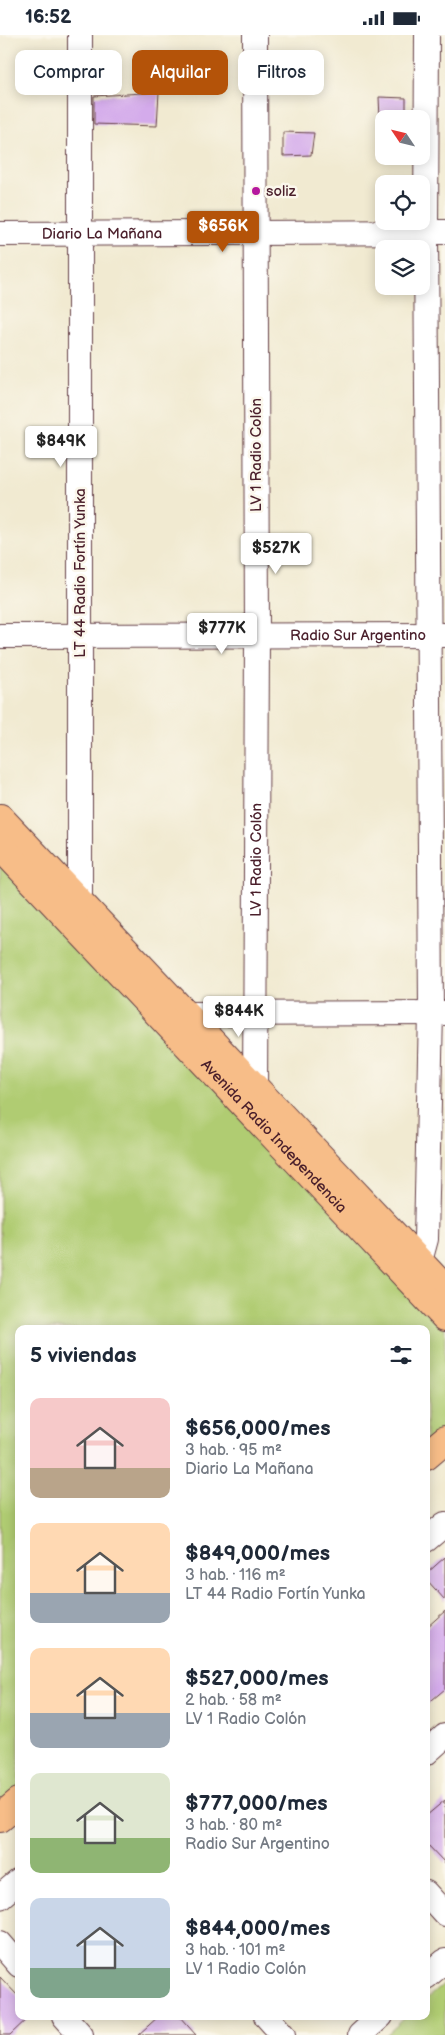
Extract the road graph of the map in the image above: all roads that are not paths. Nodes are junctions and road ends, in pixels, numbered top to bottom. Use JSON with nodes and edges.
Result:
{"nodes":[{"id":1,"x":80,"y":35,"type":"edge"},
{"id":2,"x":255,"y":35,"type":"edge"},
{"id":3,"x":427,"y":35,"type":"edge"},
{"id":4,"x":436,"y":232,"type":"edge"},
{"id":5,"x":255,"y":233,"type":"junction"},
{"id":6,"x":0,"y":234,"type":"edge"},
{"id":7,"x":81,"y":235,"type":"junction"},
{"id":8,"x":0,"y":635,"type":"edge"},
{"id":9,"x":437,"y":635,"type":"edge"},
{"id":10,"x":80,"y":636,"type":"junction"},
{"id":11,"x":257,"y":636,"type":"junction"},
{"id":12,"x":0,"y":818,"type":"edge"},
{"id":13,"x":0,"y":846,"type":"edge"},
{"id":14,"x":80,"y":902,"type":"junction"},
{"id":15,"x":438,"y":1013,"type":"edge"},
{"id":16,"x":187,"y":1014,"type":"junction"},
{"id":17,"x":257,"y":1014,"type":"junction"},
{"id":18,"x":159,"y":1015,"type":"junction"},
{"id":19,"x":255,"y":1087,"type":"junction"},
{"id":20,"x":254,"y":1114,"type":"junction"},
{"id":21,"x":420,"y":1261,"type":"junction"},
{"id":22,"x":445,"y":1289,"type":"edge"},
{"id":23,"x":445,"y":1317,"type":"edge"},
{"id":24,"x":445,"y":1440,"type":"edge"},
{"id":25,"x":430,"y":1453,"type":"edge"},
{"id":26,"x":445,"y":1524,"type":"edge"},
{"id":27,"x":430,"y":1537,"type":"edge"},
{"id":28,"x":445,"y":1736,"type":"edge"},
{"id":29,"x":430,"y":1749,"type":"edge"},
{"id":30,"x":15,"y":1805,"type":"edge"},
{"id":31,"x":0,"y":1818,"type":"edge"},
{"id":32,"x":15,"y":1884,"type":"edge"},
{"id":33,"x":0,"y":1897,"type":"edge"},
{"id":34,"x":430,"y":1897,"type":"edge"},
{"id":35,"x":445,"y":1914,"type":"edge"},
{"id":36,"x":0,"y":1943,"type":"edge"},
{"id":37,"x":15,"y":1960,"type":"edge"},
{"id":38,"x":445,"y":1961,"type":"edge"},
{"id":39,"x":430,"y":1974,"type":"edge"},
{"id":40,"x":67,"y":2020,"type":"edge"},
{"id":41,"x":270,"y":2020,"type":"edge"},
{"id":42,"x":377,"y":2020,"type":"edge"},
{"id":43,"x":80,"y":2035,"type":"edge"},
{"id":44,"x":283,"y":2035,"type":"edge"},
{"id":45,"x":360,"y":2035,"type":"edge"}],
"edges":[{"from":1,"to":7,"type":"street","name":"LT 44 Radio Fortín Yunka"},
{"from":2,"to":5,"type":"street","name":"LV 1 Radio Colón"},
{"from":3,"to":4,"type":"street"},
{"from":4,"to":5,"type":"street","name":"Diario La Mañana"},
{"from":4,"to":9,"type":"street"},
{"from":5,"to":7,"type":"street","name":"Diario La Mañana"},
{"from":5,"to":11,"type":"street","name":"LV 1 Radio Colón"},
{"from":6,"to":7,"type":"street","name":"Diario La Mañana"},
{"from":7,"to":10,"type":"street","name":"LT 44 Radio Fortín Yunka"},
{"from":8,"to":10,"type":"street","name":"Radio Sur Argentino"},
{"from":9,"to":11,"type":"street","name":"Radio Sur Argentino"},
{"from":9,"to":15,"type":"street"},
{"from":10,"to":11,"type":"street","name":"Radio Sur Argentino"},
{"from":10,"to":14,"type":"street","name":"LT 44 Radio Fortín Yunka"},
{"from":11,"to":17,"type":"street","name":"LV 1 Radio Colón"},
{"from":12,"to":14,"type":"main road","name":"Avenida Radio Independencia"},
{"from":13,"to":18,"type":"main road","name":"Avenida Radio Independencia"},
{"from":14,"to":16,"type":"main road","name":"Avenida Radio Independencia"},
{"from":15,"to":17,"type":"street"},
{"from":15,"to":21,"type":"street"},
{"from":16,"to":17,"type":"street"},
{"from":16,"to":18,"type":"street"},
{"from":16,"to":19,"type":"main road","name":"Avenida Radio Independencia"},
{"from":17,"to":19,"type":"street","name":"LV 1 Radio Colón"},
{"from":18,"to":20,"type":"main road","name":"Avenida Radio Independencia"},
{"from":19,"to":20,"type":"street","name":"LV 1 Radio Colón"},
{"from":19,"to":21,"type":"main road","name":"Avenida Radio Independencia"},
{"from":20,"to":23,"type":"main road","name":"Avenida Radio Independencia"},
{"from":21,"to":22,"type":"main road","name":"Avenida Radio Independencia"},
{"from":24,"to":25,"type":"main road"},
{"from":26,"to":27,"type":"street"},
{"from":28,"to":29,"type":"street"},
{"from":30,"to":31,"type":"main road"},
{"from":32,"to":33,"type":"street"},
{"from":34,"to":35,"type":"street"},
{"from":36,"to":37,"type":"street"},
{"from":38,"to":39,"type":"street"},
{"from":40,"to":43,"type":"street"},
{"from":41,"to":44,"type":"street"},
{"from":42,"to":45,"type":"street"}]}
